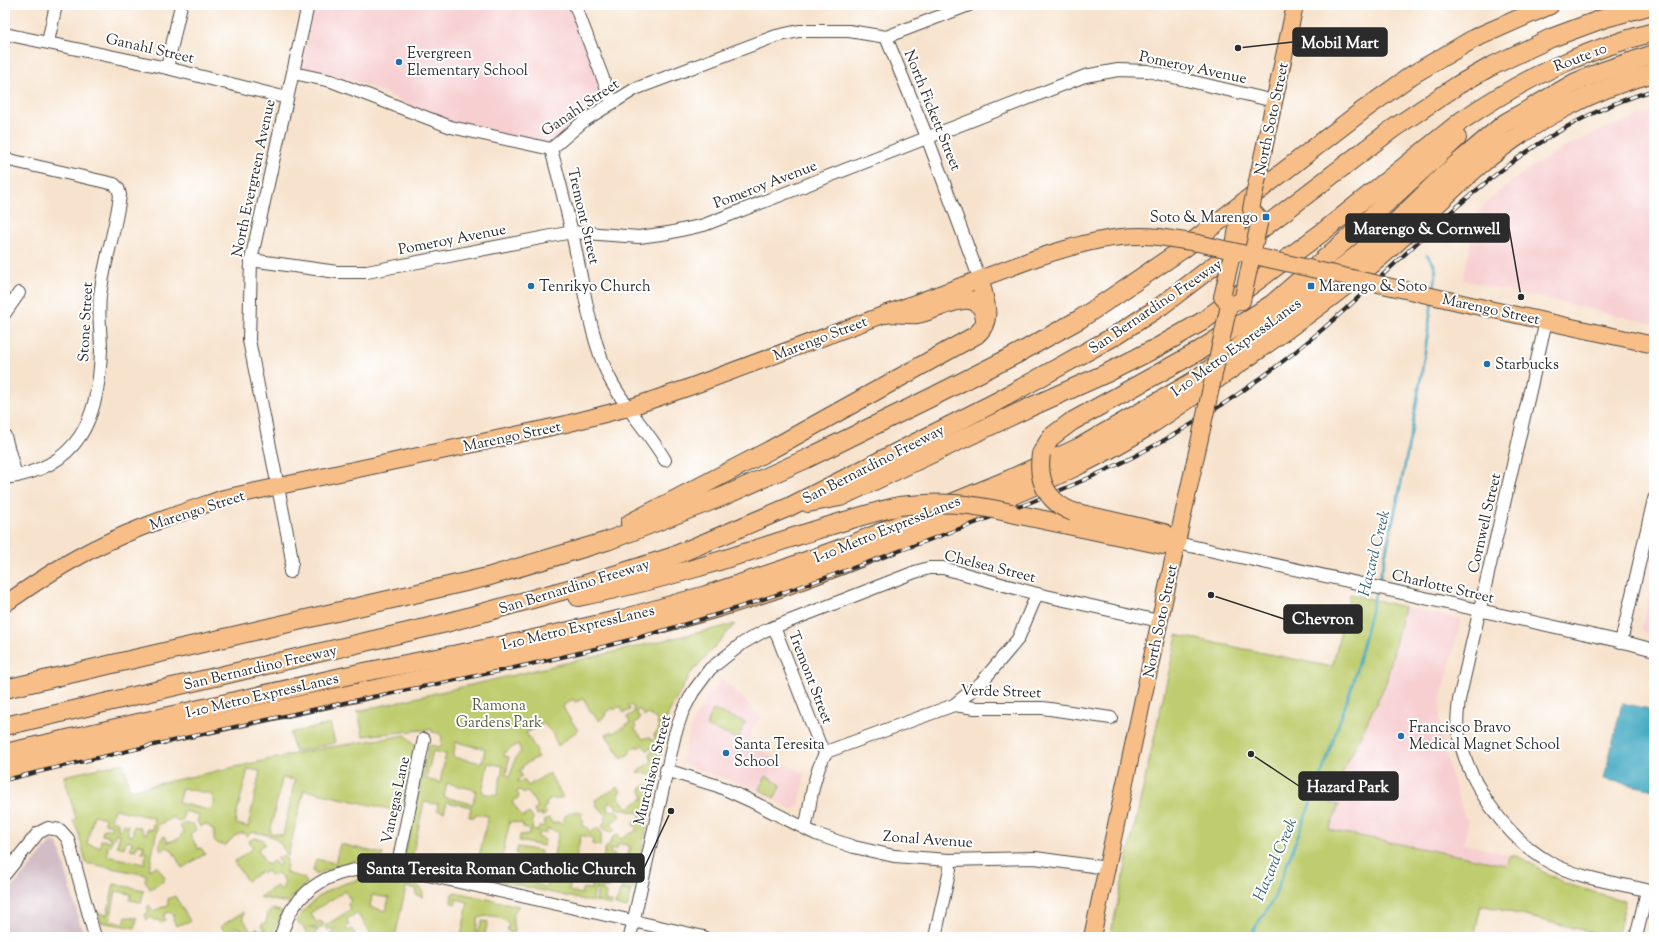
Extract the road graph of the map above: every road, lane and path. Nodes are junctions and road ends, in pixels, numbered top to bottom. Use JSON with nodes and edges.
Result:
{"nodes":[{"id":1,"x":56,"y":5,"type":"edge"},
{"id":2,"x":181,"y":5,"type":"edge"},
{"id":3,"x":308,"y":5,"type":"edge"},
{"id":4,"x":575,"y":5,"type":"edge"},
{"id":5,"x":969,"y":5,"type":"edge"},
{"id":6,"x":1295,"y":5,"type":"edge"},
{"id":7,"x":1536,"y":5,"type":"edge"},
{"id":8,"x":1550,"y":5,"type":"edge"},
{"id":9,"x":1652,"y":5,"type":"edge"},
{"id":10,"x":1654,"y":32,"type":"edge"},
{"id":11,"x":5,"y":34,"type":"edge"},
{"id":12,"x":886,"y":37,"type":"junction"},
{"id":13,"x":1476,"y":38,"type":"junction"},
{"id":14,"x":48,"y":42,"type":"junction"},
{"id":15,"x":1654,"y":54,"type":"edge"},
{"id":16,"x":167,"y":68,"type":"junction"},
{"id":17,"x":293,"y":73,"type":"junction"},
{"id":18,"x":1654,"y":73,"type":"edge"},
{"id":19,"x":1509,"y":90,"type":"junction"},
{"id":20,"x":287,"y":98,"type":"junction"},
{"id":21,"x":1274,"y":101,"type":"junction"},
{"id":22,"x":612,"y":102,"type":"junction"},
{"id":23,"x":927,"y":137,"type":"junction"},
{"id":24,"x":551,"y":149,"type":"junction"},
{"id":25,"x":5,"y":159,"type":"edge"},
{"id":26,"x":1251,"y":209,"type":"junction"},
{"id":27,"x":572,"y":232,"type":"junction"},
{"id":28,"x":1233,"y":251,"type":"junction"},
{"id":29,"x":1252,"y":256,"type":"junction"},
{"id":30,"x":251,"y":260,"type":"junction"},
{"id":31,"x":980,"y":280,"type":"junction"},
{"id":32,"x":19,"y":293,"type":"dead end"},
{"id":33,"x":1229,"y":305,"type":"junction"},
{"id":34,"x":5,"y":313,"type":"edge"},
{"id":35,"x":886,"y":314,"type":"junction"},
{"id":36,"x":1546,"y":321,"type":"junction"},
{"id":37,"x":985,"y":326,"type":"junction"},
{"id":38,"x":1654,"y":345,"type":"edge"},
{"id":39,"x":628,"y":408,"type":"junction"},
{"id":40,"x":5,"y":436,"type":"edge"},
{"id":41,"x":665,"y":460,"type":"dead end"},
{"id":42,"x":10,"y":477,"type":"edge"},
{"id":43,"x":277,"y":486,"type":"junction"},
{"id":44,"x":1654,"y":499,"type":"edge"},
{"id":45,"x":789,"y":507,"type":"junction"},
{"id":46,"x":1067,"y":518,"type":"junction"},
{"id":47,"x":1177,"y":543,"type":"junction"},
{"id":48,"x":569,"y":554,"type":"junction"},
{"id":49,"x":290,"y":572,"type":"dead end"},
{"id":50,"x":1037,"y":594,"type":"junction"},
{"id":51,"x":5,"y":604,"type":"edge"},
{"id":52,"x":1480,"y":610,"type":"junction"},
{"id":53,"x":1159,"y":621,"type":"junction"},
{"id":54,"x":442,"y":624,"type":"junction"},
{"id":55,"x":774,"y":627,"type":"junction"},
{"id":56,"x":1621,"y":642,"type":"junction"},
{"id":57,"x":1654,"y":650,"type":"edge"},
{"id":58,"x":5,"y":689,"type":"edge"},
{"id":59,"x":954,"y":705,"type":"junction"},
{"id":60,"x":1111,"y":718,"type":"dead end"},
{"id":61,"x":5,"y":726,"type":"edge"},
{"id":62,"x":424,"y":739,"type":"dead end"},
{"id":63,"x":826,"y":752,"type":"junction"},
{"id":64,"x":5,"y":753,"type":"edge"},
{"id":65,"x":5,"y":769,"type":"edge"},
{"id":66,"x":666,"y":770,"type":"junction"},
{"id":67,"x":805,"y":828,"type":"junction"},
{"id":68,"x":949,"y":860,"type":"junction"},
{"id":69,"x":397,"y":868,"type":"junction"},
{"id":70,"x":1107,"y":868,"type":"junction"},
{"id":71,"x":5,"y":874,"type":"edge"},
{"id":72,"x":1651,"y":892,"type":"edge"},
{"id":73,"x":634,"y":922,"type":"junction"},
{"id":74,"x":95,"y":937,"type":"edge"},
{"id":75,"x":280,"y":937,"type":"edge"},
{"id":76,"x":630,"y":937,"type":"edge"},
{"id":77,"x":704,"y":937,"type":"edge"},
{"id":78,"x":935,"y":937,"type":"edge"},
{"id":79,"x":1092,"y":937,"type":"edge"},
{"id":80,"x":1636,"y":937,"type":"edge"}],
"edges":[{"from":1,"to":14,"type":"street"},
{"from":2,"to":16,"type":"street"},
{"from":3,"to":17,"type":"street","name":"North Evergreen Avenue"},
{"from":4,"to":22,"type":"street"},
{"from":5,"to":12,"type":"street","name":"North Fickett Street"},
{"from":6,"to":21,"type":"main road","name":"North Soto Street"},
{"from":7,"to":13,"type":"highway"},
{"from":8,"to":13,"type":"highway","name":"San Bernardino Freeway"},
{"from":9,"to":45,"type":"highway","name":"San Bernardino Freeway"},
{"from":10,"to":19,"type":"highway","name":"Route 10"},
{"from":11,"to":14,"type":"street","name":"Ganahl Street"},
{"from":12,"to":22,"type":"street","name":"Ganahl Street"},
{"from":12,"to":23,"type":"street","name":"North Fickett Street"},
{"from":13,"to":48,"type":"highway","name":"San Bernardino Freeway"},
{"from":14,"to":16,"type":"street","name":"Ganahl Street"},
{"from":15,"to":64,"type":"highway","name":"I-10 Metro ExpressLanes"},
{"from":16,"to":20,"type":"street","name":"Ganahl Street"},
{"from":17,"to":20,"type":"street","name":"North Evergreen Avenue"},
{"from":17,"to":24,"type":"street","name":"Ganahl Street"},
{"from":18,"to":65,"type":"highway","name":"I-10 Metro ExpressLanes"},
{"from":19,"to":45,"type":"highway"},
{"from":19,"to":46,"type":"highway","bridge":true},
{"from":20,"to":30,"type":"street","name":"North Evergreen Avenue"},
{"from":21,"to":23,"type":"street","name":"Pomeroy Avenue"},
{"from":21,"to":26,"type":"main road","name":"North Soto Street","bridge":true},
{"from":22,"to":24,"type":"street","name":"Ganahl Street"},
{"from":23,"to":27,"type":"street","name":"Pomeroy Avenue"},
{"from":23,"to":31,"type":"street","name":"North Fickett Street"},
{"from":24,"to":27,"type":"street","name":"Tremont Street"},
{"from":25,"to":42,"type":"street","name":"Stone Street"},
{"from":26,"to":28,"type":"main road","name":"North Soto Street"},
{"from":26,"to":29,"type":"main road","bridge":true},
{"from":27,"to":30,"type":"street","name":"Pomeroy Avenue"},
{"from":27,"to":39,"type":"street","name":"Tremont Street"},
{"from":28,"to":29,"type":"main road","name":"Marengo Street","bridge":true},
{"from":28,"to":31,"type":"main road","name":"Marengo Street","bridge":true},
{"from":28,"to":33,"type":"main road","name":"North Soto Street","bridge":true},
{"from":29,"to":33,"type":"main road","bridge":true},
{"from":29,"to":36,"type":"main road","name":"Marengo Street","bridge":true},
{"from":30,"to":43,"type":"street","name":"North Evergreen Avenue"},
{"from":31,"to":35,"type":"main road","name":"Marengo Street"},
{"from":31,"to":37,"type":"highway"},
{"from":32,"to":34,"type":"street"},
{"from":33,"to":47,"type":"main road","name":"North Soto Street","bridge":true},
{"from":35,"to":37,"type":"highway"},
{"from":35,"to":39,"type":"main road","name":"Marengo Street"},
{"from":36,"to":38,"type":"main road","name":"Marengo Street"},
{"from":36,"to":52,"type":"street","name":"Cornwell Street"},
{"from":37,"to":48,"type":"highway"},
{"from":39,"to":41,"type":"street","name":"Tremont Street"},
{"from":39,"to":43,"type":"main road","name":"Marengo Street"},
{"from":40,"to":42,"type":"street"},
{"from":43,"to":49,"type":"street","name":"North Evergreen Avenue"},
{"from":43,"to":51,"type":"main road","name":"Marengo Street"},
{"from":44,"to":56,"type":"street"},
{"from":45,"to":54,"type":"highway","name":"San Bernardino Freeway"},
{"from":46,"to":47,"type":"highway"},
{"from":46,"to":54,"type":"highway","bridge":true},
{"from":47,"to":52,"type":"street","name":"Charlotte Street"},
{"from":47,"to":53,"type":"main road","name":"North Soto Street"},
{"from":48,"to":58,"type":"highway","name":"San Bernardino Freeway"},
{"from":50,"to":53,"type":"street","name":"Chelsea Street"},
{"from":50,"to":55,"type":"street","name":"Chelsea Street"},
{"from":50,"to":59,"type":"street"},
{"from":52,"to":56,"type":"street","name":"Charlotte Street"},
{"from":52,"to":72,"type":"street","name":"Cornwell Street"},
{"from":53,"to":70,"type":"main road","name":"North Soto Street"},
{"from":54,"to":61,"type":"highway","name":"San Bernardino Freeway"},
{"from":55,"to":63,"type":"street","name":"Tremont Street"},
{"from":55,"to":66,"type":"street","name":"Murchison Street"},
{"from":56,"to":57,"type":"street","name":"Charlotte Street"},
{"from":59,"to":60,"type":"street","name":"Verde Street"},
{"from":59,"to":63,"type":"street","name":"Verde Street"},
{"from":62,"to":69,"type":"street","name":"Vanegas Lane"},
{"from":63,"to":67,"type":"street"},
{"from":66,"to":67,"type":"street","name":"Zonal Avenue"},
{"from":66,"to":73,"type":"street","name":"Murchison Street"},
{"from":67,"to":68,"type":"street","name":"Zonal Avenue"},
{"from":68,"to":70,"type":"street","name":"Zonal Avenue"},
{"from":68,"to":78,"type":"street"},
{"from":69,"to":73,"type":"street"},
{"from":69,"to":75,"type":"street"},
{"from":70,"to":79,"type":"main road","name":"North Soto Street"},
{"from":71,"to":74,"type":"street"},
{"from":72,"to":80,"type":"street"},
{"from":73,"to":76,"type":"street","name":"Murchison Street"},
{"from":73,"to":77,"type":"street"}]}
